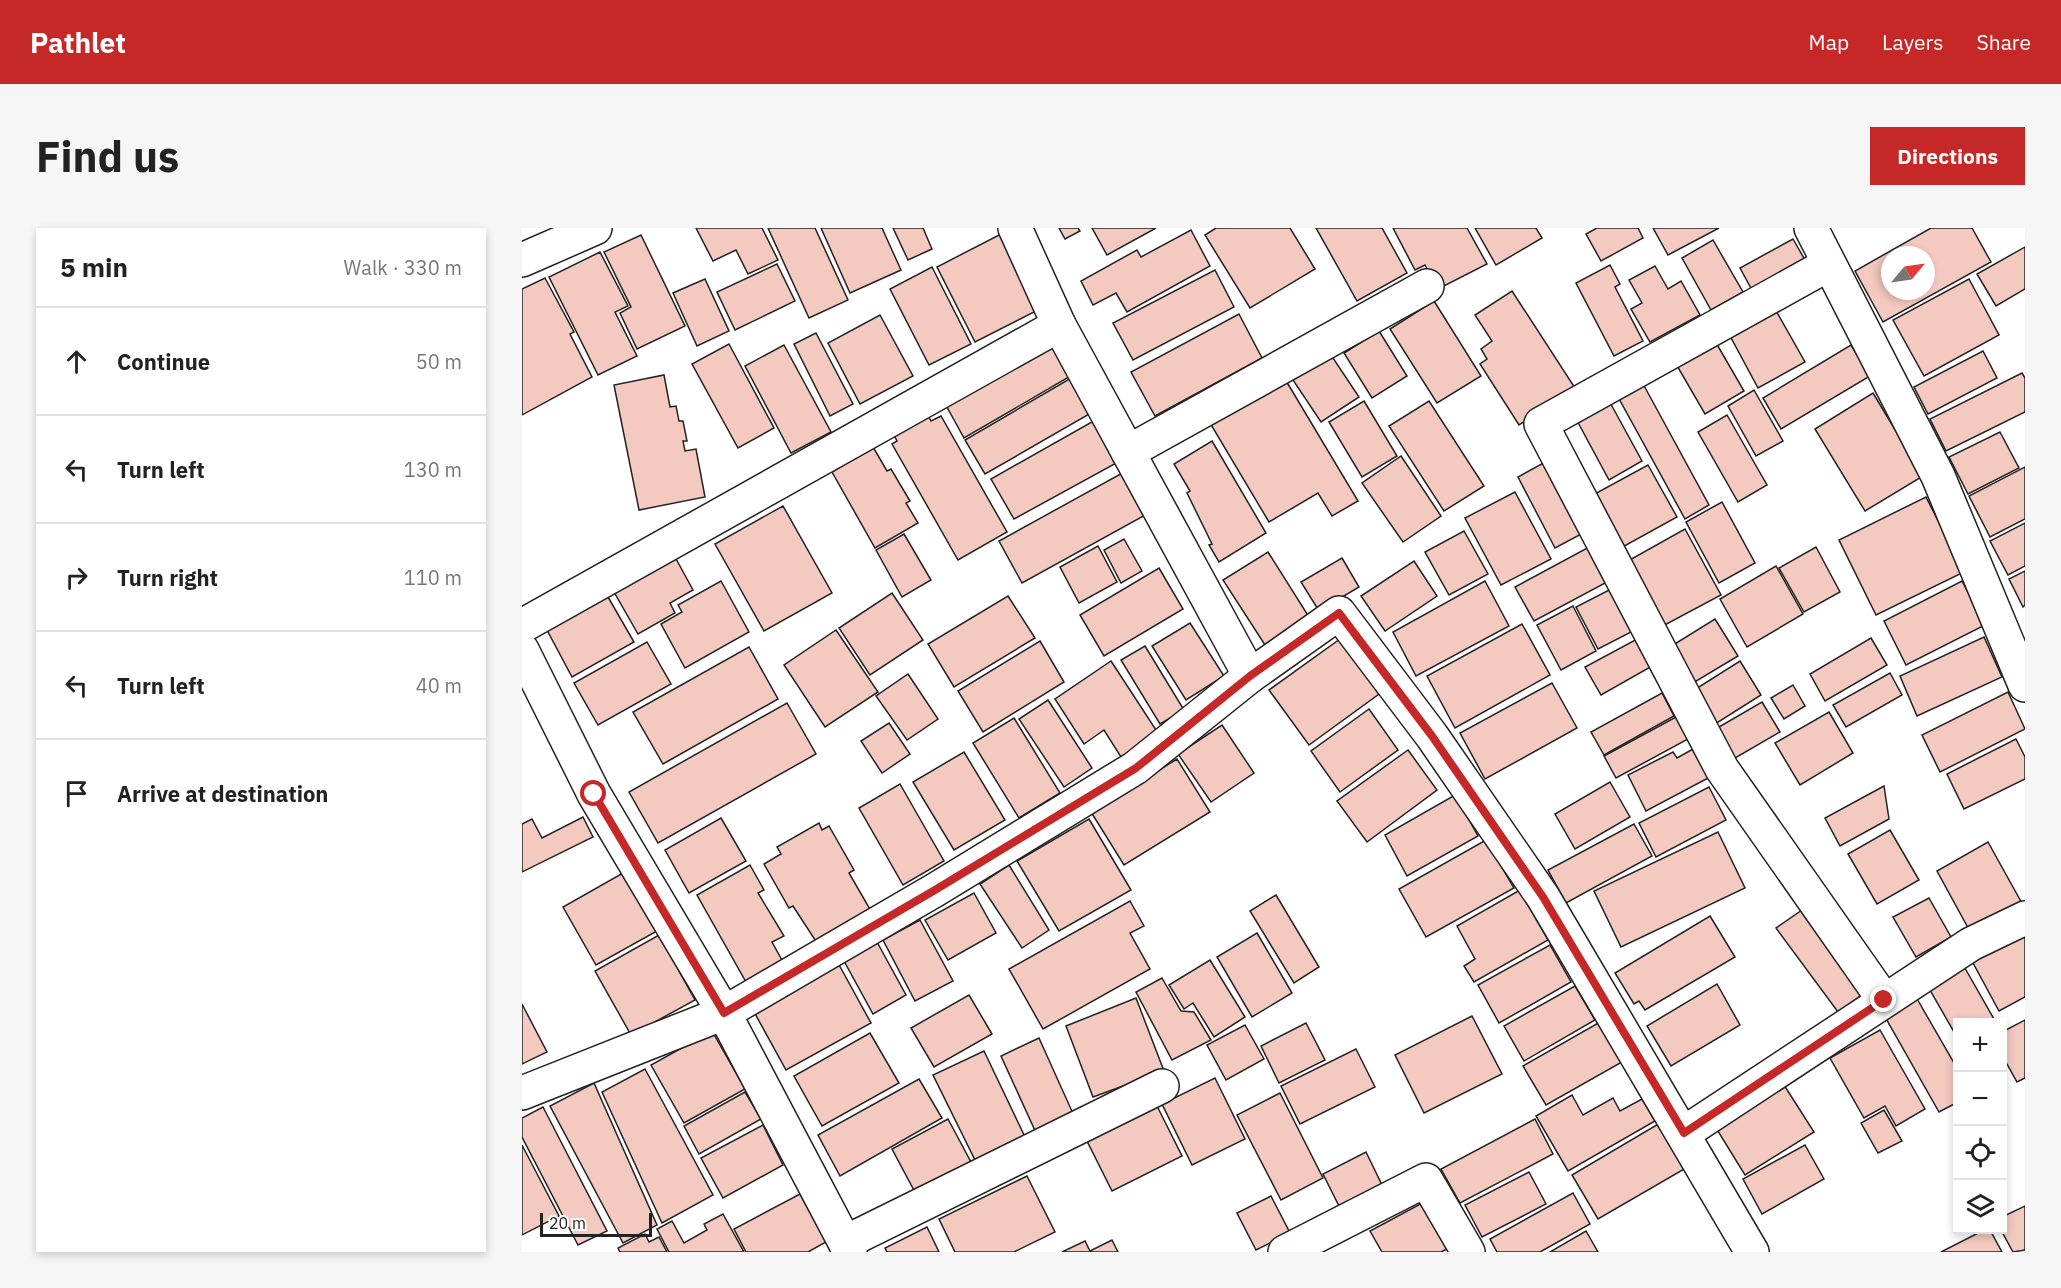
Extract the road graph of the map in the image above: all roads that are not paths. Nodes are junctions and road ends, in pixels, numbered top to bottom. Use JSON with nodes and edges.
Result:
{"nodes":[{"id":1,"x":595,"y":228,"type":"edge"},
{"id":2,"x":1015,"y":228,"type":"edge"},
{"id":3,"x":1811,"y":228,"type":"edge"},
{"id":4,"x":522,"y":260,"type":"edge"},
{"id":5,"x":1829,"y":264,"type":"junction"},
{"id":6,"x":1427,"y":286,"type":"dead end"},
{"id":7,"x":1059,"y":325,"type":"junction"},
{"id":8,"x":1128,"y":452,"type":"junction"},
{"id":9,"x":522,"y":626,"type":"edge"},
{"id":10,"x":522,"y":650,"type":"edge"},
{"id":11,"x":1250,"y":676,"type":"junction"},
{"id":12,"x":2025,"y":685,"type":"edge"},
{"id":13,"x":2025,"y":918,"type":"edge"},
{"id":14,"x":1884,"y":1000,"type":"junction"},
{"id":15,"x":724,"y":1013,"type":"junction"},
{"id":16,"x":1162,"y":1086,"type":"dead end"},
{"id":17,"x":522,"y":1093,"type":"edge"},
{"id":18,"x":1684,"y":1133,"type":"junction"},
{"id":19,"x":848,"y":1247,"type":"edge"},
{"id":20,"x":1285,"y":1252,"type":"edge"},
{"id":21,"x":1468,"y":1252,"type":"edge"},
{"id":22,"x":1752,"y":1252,"type":"edge"}],
"edges":[{"from":1,"to":4,"type":"street"},
{"from":2,"to":7,"type":"street"},
{"from":3,"to":5,"type":"street"},
{"from":5,"to":12,"type":"street"},
{"from":5,"to":14,"type":"street"},
{"from":6,"to":8,"type":"street"},
{"from":7,"to":8,"type":"street"},
{"from":7,"to":9,"type":"street"},
{"from":8,"to":11,"type":"street"},
{"from":10,"to":15,"type":"street"},
{"from":11,"to":15,"type":"street"},
{"from":11,"to":18,"type":"street"},
{"from":13,"to":14,"type":"street"},
{"from":14,"to":18,"type":"street"},
{"from":15,"to":17,"type":"street"},
{"from":15,"to":19,"type":"street"},
{"from":16,"to":19,"type":"street"},
{"from":18,"to":22,"type":"street"},
{"from":20,"to":21,"type":"street"}]}
